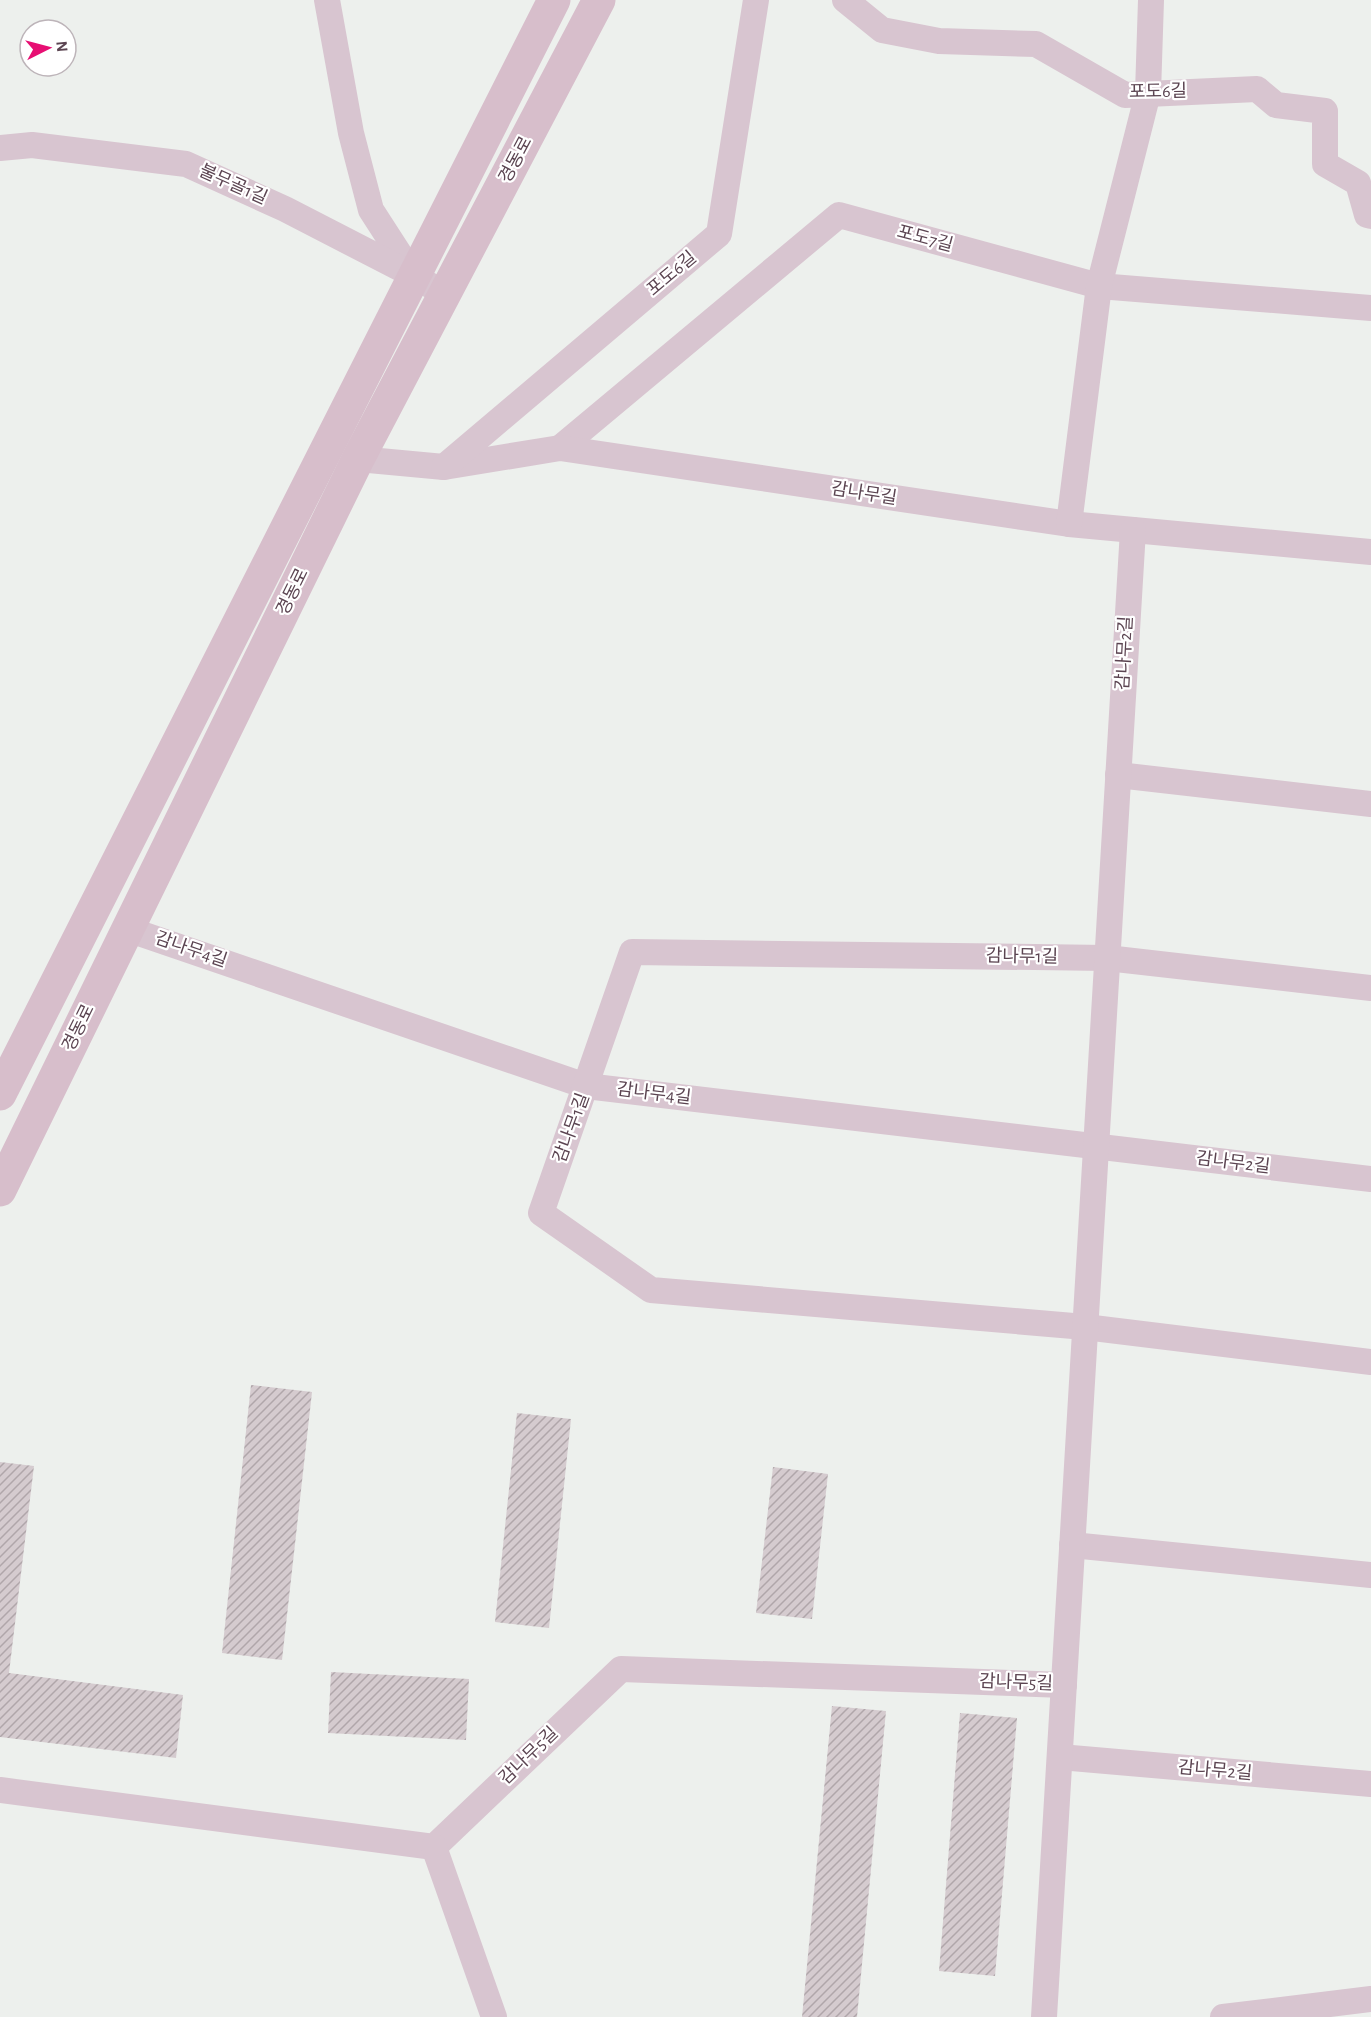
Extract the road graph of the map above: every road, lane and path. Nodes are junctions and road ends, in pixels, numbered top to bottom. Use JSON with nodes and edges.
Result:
{"nodes":[{"id":1,"x":327,"y":0,"type":"edge"},
{"id":2,"x":554,"y":0,"type":"edge"},
{"id":3,"x":599,"y":0,"type":"edge"},
{"id":4,"x":756,"y":0,"type":"edge"},
{"id":5,"x":845,"y":0,"type":"edge"},
{"id":6,"x":1151,"y":0,"type":"edge"},
{"id":7,"x":1148,"y":93,"type":"junction"},
{"id":8,"x":0,"y":148,"type":"edge"},
{"id":9,"x":1371,"y":216,"type":"edge"},
{"id":10,"x":413,"y":275,"type":"junction"},
{"id":11,"x":1099,"y":286,"type":"junction"},
{"id":12,"x":446,"y":295,"type":"junction"},
{"id":13,"x":1371,"y":308,"type":"edge"},
{"id":14,"x":560,"y":448,"type":"junction"},
{"id":15,"x":358,"y":459,"type":"junction"},
{"id":16,"x":444,"y":467,"type":"junction"},
{"id":17,"x":1069,"y":524,"type":"junction"},
{"id":18,"x":1133,"y":530,"type":"junction"},
{"id":19,"x":1371,"y":552,"type":"edge"},
{"id":20,"x":1118,"y":775,"type":"junction"},
{"id":21,"x":1371,"y":804,"type":"edge"},
{"id":22,"x":127,"y":928,"type":"junction"},
{"id":23,"x":1107,"y":958,"type":"junction"},
{"id":24,"x":1371,"y":988,"type":"edge"},
{"id":25,"x":586,"y":1086,"type":"junction"},
{"id":26,"x":0,"y":1094,"type":"edge"},
{"id":27,"x":1096,"y":1146,"type":"junction"},
{"id":28,"x":1371,"y":1179,"type":"edge"},
{"id":29,"x":0,"y":1190,"type":"edge"},
{"id":30,"x":1085,"y":1327,"type":"junction"},
{"id":31,"x":1371,"y":1362,"type":"edge"},
{"id":32,"x":1072,"y":1545,"type":"junction"},
{"id":33,"x":1371,"y":1575,"type":"edge"},
{"id":34,"x":1064,"y":1685,"type":"junction"},
{"id":35,"x":1060,"y":1757,"type":"junction"},
{"id":36,"x":1371,"y":1784,"type":"edge"},
{"id":37,"x":0,"y":1790,"type":"edge"},
{"id":38,"x":434,"y":1847,"type":"junction"},
{"id":39,"x":1371,"y":2000,"type":"edge"},
{"id":40,"x":1287,"y":2014,"type":"edge"},
{"id":41,"x":494,"y":2017,"type":"edge"},
{"id":42,"x":1044,"y":2017,"type":"edge"},
{"id":43,"x":1223,"y":2017,"type":"edge"}],
"edges":[{"from":1,"to":10,"type":"street"},
{"from":2,"to":10,"type":"street","name":"경동로"},
{"from":3,"to":12,"type":"street","name":"경동로"},
{"from":4,"to":16,"type":"street","name":"포도6길"},
{"from":5,"to":7,"type":"street","name":"포도6길"},
{"from":6,"to":7,"type":"street"},
{"from":7,"to":9,"type":"street","name":"포도6길"},
{"from":7,"to":11,"type":"street"},
{"from":8,"to":10,"type":"street","name":"불무골1길"},
{"from":10,"to":12,"type":"street","name":"불무골1길"},
{"from":10,"to":26,"type":"street","name":"경동로"},
{"from":11,"to":13,"type":"street","name":"포도7길"},
{"from":11,"to":14,"type":"street","name":"포도7길"},
{"from":11,"to":17,"type":"street"},
{"from":12,"to":15,"type":"street","name":"경동로"},
{"from":14,"to":16,"type":"street","name":"감나무길"},
{"from":14,"to":17,"type":"street","name":"감나무길"},
{"from":15,"to":16,"type":"street","name":"감나무길"},
{"from":15,"to":22,"type":"street","name":"경동로"},
{"from":17,"to":18,"type":"street","name":"감나무길"},
{"from":18,"to":19,"type":"street","name":"감나무길"},
{"from":18,"to":20,"type":"street","name":"감나무2길"},
{"from":20,"to":21,"type":"street"},
{"from":20,"to":23,"type":"street","name":"감나무2길"},
{"from":22,"to":25,"type":"street","name":"감나무4길"},
{"from":22,"to":29,"type":"street","name":"경동로"},
{"from":23,"to":24,"type":"street"},
{"from":23,"to":25,"type":"street","name":"감나무1길"},
{"from":23,"to":27,"type":"street","name":"감나무2길"},
{"from":25,"to":27,"type":"street","name":"감나무4길"},
{"from":25,"to":30,"type":"street","name":"감나무1길"},
{"from":27,"to":28,"type":"street","name":"감나무2길"},
{"from":27,"to":30,"type":"street","name":"감나무2길"},
{"from":30,"to":31,"type":"street"},
{"from":30,"to":32,"type":"street","name":"감나무2길"},
{"from":32,"to":33,"type":"street"},
{"from":32,"to":34,"type":"street","name":"감나무2길"},
{"from":34,"to":35,"type":"street","name":"감나무2길"},
{"from":34,"to":38,"type":"street","name":"감나무5길"},
{"from":35,"to":36,"type":"street","name":"감나무2길"},
{"from":35,"to":42,"type":"street","name":"감나무2길"},
{"from":37,"to":38,"type":"street"},
{"from":38,"to":41,"type":"street"},
{"from":39,"to":40,"type":"street"},
{"from":40,"to":43,"type":"street"}]}
